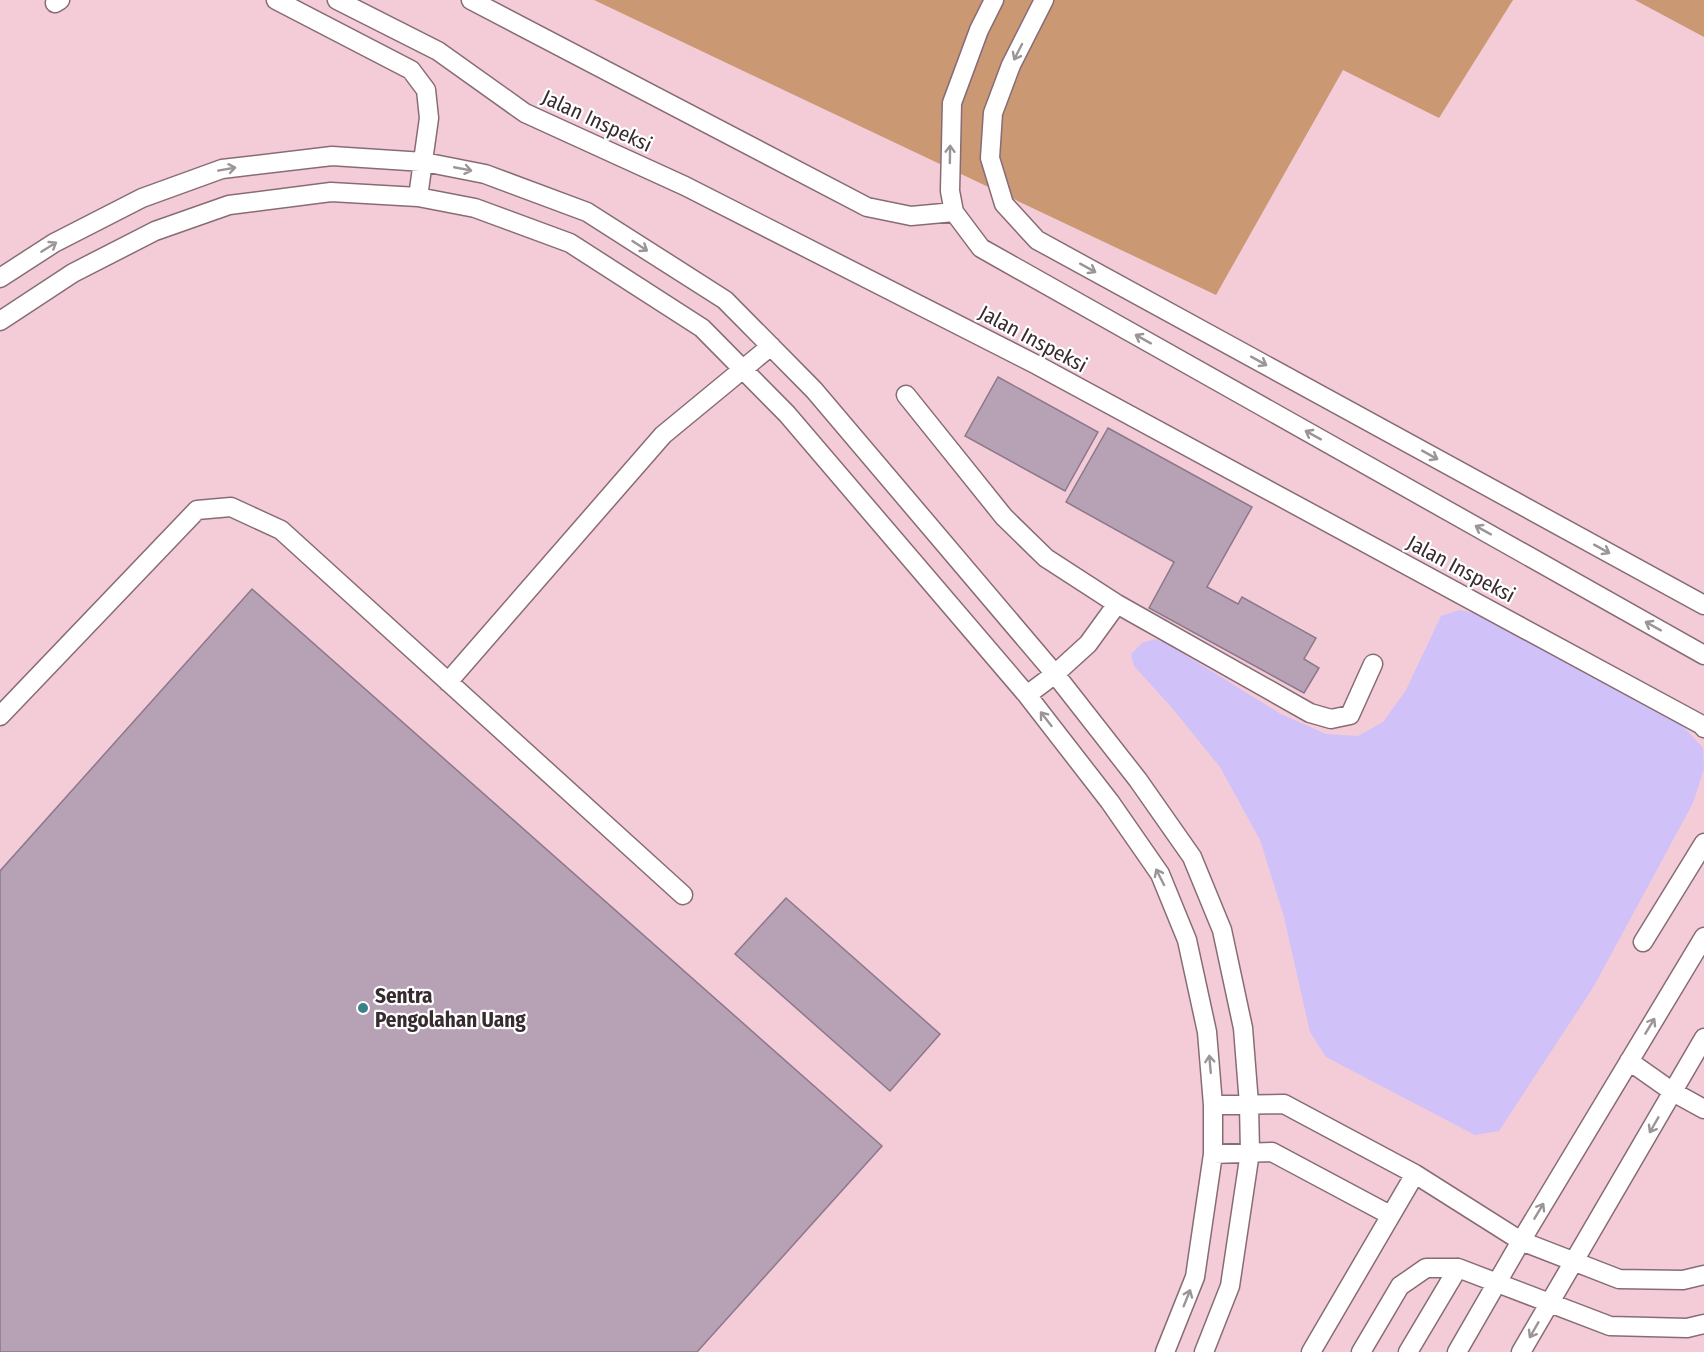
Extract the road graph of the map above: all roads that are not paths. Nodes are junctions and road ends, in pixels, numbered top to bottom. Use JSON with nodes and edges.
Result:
{"nodes":[{"id":1,"x":276,"y":0,"type":"edge"},
{"id":2,"x":337,"y":0,"type":"edge"},
{"id":3,"x":471,"y":0,"type":"edge"},
{"id":4,"x":994,"y":0,"type":"edge"},
{"id":5,"x":1044,"y":0,"type":"edge"},
{"id":6,"x":424,"y":162,"type":"junction"},
{"id":7,"x":418,"y":197,"type":"junction"},
{"id":8,"x":954,"y":212,"type":"junction"},
{"id":9,"x":0,"y":278,"type":"edge"},
{"id":10,"x":0,"y":321,"type":"edge"},
{"id":11,"x":771,"y":346,"type":"junction"},
{"id":12,"x":743,"y":370,"type":"junction"},
{"id":13,"x":906,"y":395,"type":"dead end"},
{"id":14,"x":1117,"y":604,"type":"junction"},
{"id":15,"x":1704,"y":604,"type":"edge"},
{"id":16,"x":1704,"y":655,"type":"edge"},
{"id":17,"x":1373,"y":664,"type":"dead end"},
{"id":18,"x":1055,"y":674,"type":"junction"},
{"id":19,"x":448,"y":681,"type":"junction"},
{"id":20,"x":1027,"y":695,"type":"junction"},
{"id":21,"x":0,"y":717,"type":"edge"},
{"id":22,"x":1704,"y":728,"type":"edge"},
{"id":23,"x":1704,"y":843,"type":"edge"},
{"id":24,"x":683,"y":895,"type":"dead end"},
{"id":25,"x":1704,"y":937,"type":"edge"},
{"id":26,"x":1643,"y":942,"type":"dead end"},
{"id":27,"x":1704,"y":1038,"type":"edge"},
{"id":28,"x":1629,"y":1061,"type":"junction"},
{"id":29,"x":1673,"y":1092,"type":"junction"},
{"id":30,"x":1249,"y":1104,"type":"junction"},
{"id":31,"x":1213,"y":1105,"type":"junction"},
{"id":32,"x":1704,"y":1109,"type":"edge"},
{"id":33,"x":1250,"y":1152,"type":"junction"},
{"id":34,"x":1213,"y":1154,"type":"junction"},
{"id":35,"x":1415,"y":1174,"type":"junction"},
{"id":36,"x":1390,"y":1215,"type":"junction"},
{"id":37,"x":1521,"y":1241,"type":"junction"},
{"id":38,"x":1574,"y":1261,"type":"junction"},
{"id":39,"x":1458,"y":1268,"type":"junction"},
{"id":40,"x":1704,"y":1275,"type":"edge"},
{"id":41,"x":1497,"y":1282,"type":"junction"},
{"id":42,"x":1550,"y":1303,"type":"junction"},
{"id":43,"x":1704,"y":1324,"type":"edge"},
{"id":44,"x":1165,"y":1352,"type":"edge"},
{"id":45,"x":1204,"y":1352,"type":"edge"},
{"id":46,"x":1311,"y":1352,"type":"edge"},
{"id":47,"x":1361,"y":1352,"type":"edge"},
{"id":48,"x":1408,"y":1352,"type":"edge"},
{"id":49,"x":1457,"y":1352,"type":"edge"},
{"id":50,"x":1521,"y":1352,"type":"edge"}],
"edges":[{"from":1,"to":6,"type":"lane"},
{"from":2,"to":22,"type":"lane","name":"Jalan Inspeksi"},
{"from":3,"to":8,"type":"lane"},
{"from":8,"to":4,"type":"lane","one_way":true},
{"from":5,"to":15,"type":"lane","one_way":true},
{"from":6,"to":7,"type":"lane"},
{"from":9,"to":6,"type":"lane","one_way":true},
{"from":6,"to":11,"type":"lane","one_way":true},
{"from":7,"to":10,"type":"lane"},
{"from":7,"to":12,"type":"lane"},
{"from":16,"to":8,"type":"lane","one_way":true},
{"from":11,"to":12,"type":"lane"},
{"from":11,"to":18,"type":"lane"},
{"from":12,"to":19,"type":"lane"},
{"from":12,"to":20,"type":"lane"},
{"from":13,"to":14,"type":"lane"},
{"from":14,"to":17,"type":"lane"},
{"from":14,"to":18,"type":"lane"},
{"from":18,"to":20,"type":"lane"},
{"from":18,"to":30,"type":"lane"},
{"from":19,"to":21,"type":"lane"},
{"from":19,"to":24,"type":"lane"},
{"from":31,"to":20,"type":"lane","one_way":true},
{"from":23,"to":26,"type":"lane"},
{"from":28,"to":25,"type":"lane","one_way":true},
{"from":27,"to":29,"type":"lane"},
{"from":28,"to":29,"type":"lane"},
{"from":37,"to":28,"type":"lane","one_way":true},
{"from":29,"to":32,"type":"lane"},
{"from":29,"to":38,"type":"lane","one_way":true},
{"from":30,"to":31,"type":"lane"},
{"from":30,"to":33,"type":"lane"},
{"from":30,"to":35,"type":"lane"},
{"from":31,"to":34,"type":"lane"},
{"from":33,"to":34,"type":"lane"},
{"from":33,"to":36,"type":"lane"},
{"from":33,"to":45,"type":"lane"},
{"from":44,"to":34,"type":"lane","one_way":true},
{"from":35,"to":36,"type":"lane"},
{"from":35,"to":37,"type":"lane"},
{"from":36,"to":46,"type":"lane"},
{"from":37,"to":38,"type":"lane"},
{"from":37,"to":41,"type":"lane"},
{"from":38,"to":40,"type":"lane"},
{"from":38,"to":42,"type":"lane"},
{"from":39,"to":41,"type":"lane"},
{"from":39,"to":47,"type":"lane"},
{"from":39,"to":48,"type":"lane"},
{"from":41,"to":42,"type":"lane"},
{"from":41,"to":49,"type":"lane"},
{"from":42,"to":43,"type":"lane"},
{"from":42,"to":50,"type":"lane","one_way":true}]}
